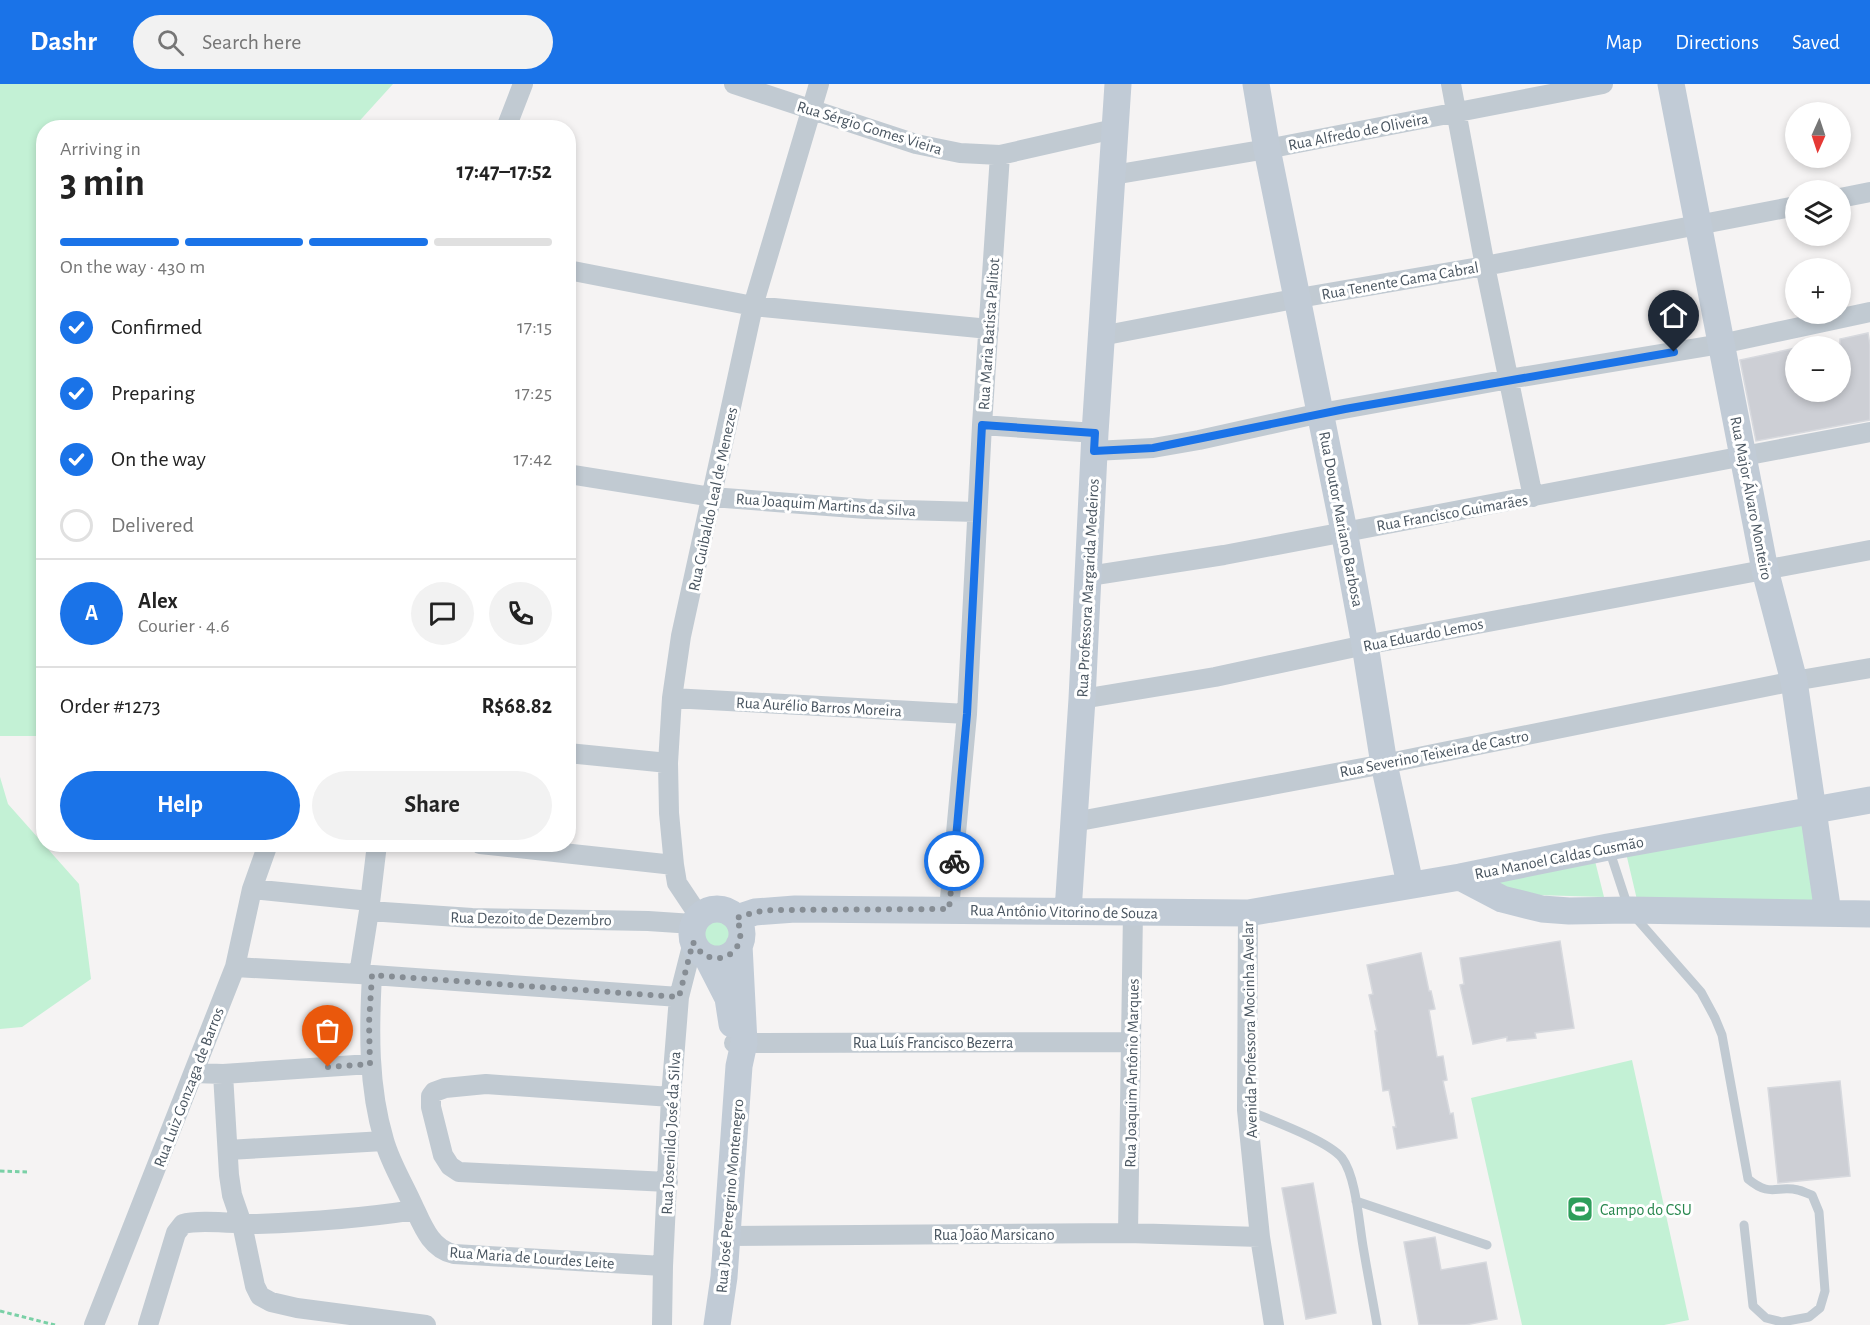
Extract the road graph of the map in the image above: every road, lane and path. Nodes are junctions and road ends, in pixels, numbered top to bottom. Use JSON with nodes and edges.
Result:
{"nodes":[{"id":1,"x":523,"y":84,"type":"edge"},
{"id":2,"x":734,"y":84,"type":"edge"},
{"id":3,"x":819,"y":84,"type":"edge"},
{"id":4,"x":1118,"y":84,"type":"edge"},
{"id":5,"x":1256,"y":84,"type":"edge"},
{"id":6,"x":1451,"y":84,"type":"edge"},
{"id":7,"x":1603,"y":84,"type":"edge"},
{"id":8,"x":1671,"y":84,"type":"edge"},
{"id":9,"x":811,"y":108,"type":"junction"},
{"id":10,"x":1456,"y":111,"type":"junction"},
{"id":11,"x":509,"y":120,"type":"edge"},
{"id":12,"x":1114,"y":129,"type":"junction"},
{"id":13,"x":1267,"y":149,"type":"junction"},
{"id":14,"x":1000,"y":155,"type":"junction"},
{"id":15,"x":1113,"y":175,"type":"junction"},
{"id":16,"x":1870,"y":192,"type":"edge"},
{"id":17,"x":1851,"y":196,"type":"edge"},
{"id":18,"x":1785,"y":208,"type":"edge"},
{"id":19,"x":1698,"y":223,"type":"junction"},
{"id":20,"x":1485,"y":266,"type":"junction"},
{"id":21,"x":576,"y":272,"type":"edge"},
{"id":22,"x":1299,"y":298,"type":"junction"},
{"id":23,"x":753,"y":306,"type":"junction"},
{"id":24,"x":1870,"y":312,"type":"edge"},
{"id":25,"x":989,"y":329,"type":"junction"},
{"id":26,"x":1101,"y":336,"type":"junction"},
{"id":27,"x":1721,"y":344,"type":"junction"},
{"id":28,"x":1509,"y":379,"type":"junction"},
{"id":29,"x":1321,"y":413,"type":"junction"},
{"id":30,"x":982,"y":425,"type":"junction"},
{"id":31,"x":1870,"y":432,"type":"edge"},
{"id":32,"x":1094,"y":442,"type":"junction"},
{"id":33,"x":1743,"y":455,"type":"junction"},
{"id":34,"x":576,"y":475,"type":"edge"},
{"id":35,"x":712,"y":497,"type":"junction"},
{"id":36,"x":1533,"y":497,"type":"junction"},
{"id":37,"x":977,"y":512,"type":"junction"},
{"id":38,"x":1344,"y":531,"type":"junction"},
{"id":39,"x":1870,"y":550,"type":"edge"},
{"id":40,"x":1765,"y":570,"type":"junction"},
{"id":41,"x":1089,"y":576,"type":"junction"},
{"id":42,"x":1365,"y":645,"type":"junction"},
{"id":43,"x":1870,"y":668,"type":"edge"},
{"id":44,"x":1794,"y":681,"type":"junction"},
{"id":45,"x":672,"y":698,"type":"junction"},
{"id":46,"x":1082,"y":699,"type":"junction"},
{"id":47,"x":967,"y":714,"type":"junction"},
{"id":48,"x":576,"y":754,"type":"edge"},
{"id":49,"x":669,"y":763,"type":"junction"},
{"id":50,"x":1384,"y":764,"type":"junction"},
{"id":51,"x":1870,"y":800,"type":"edge"},
{"id":52,"x":1814,"y":810,"type":"junction"},
{"id":53,"x":1074,"y":822,"type":"junction"},
{"id":54,"x":1608,"y":847,"type":"junction"},
{"id":55,"x":265,"y":852,"type":"edge"},
{"id":56,"x":376,"y":852,"type":"edge"},
{"id":57,"x":554,"y":852,"type":"edge"},
{"id":58,"x":674,"y":865,"type":"junction"},
{"id":59,"x":1460,"y":877,"type":"junction"},
{"id":60,"x":1410,"y":884,"type":"junction"},
{"id":61,"x":252,"y":889,"type":"junction"},
{"id":62,"x":370,"y":906,"type":"junction"},
{"id":63,"x":949,"y":909,"type":"junction"},
{"id":64,"x":1629,"y":910,"type":"junction"},
{"id":65,"x":1068,"y":911,"type":"junction"},
{"id":66,"x":1133,"y":912,"type":"junction"},
{"id":67,"x":1248,"y":913,"type":"junction"},
{"id":68,"x":1828,"y":913,"type":"junction"},
{"id":69,"x":1870,"y":914,"type":"edge"},
{"id":70,"x":736,"y":918,"type":"junction"},
{"id":71,"x":698,"y":935,"type":"junction"},
{"id":72,"x":739,"y":945,"type":"junction"},
{"id":73,"x":235,"y":967,"type":"junction"},
{"id":74,"x":365,"y":975,"type":"junction"},
{"id":75,"x":679,"y":997,"type":"junction"},
{"id":76,"x":1131,"y":1042,"type":"junction"},
{"id":77,"x":739,"y":1051,"type":"junction"},
{"id":78,"x":370,"y":1064,"type":"junction"},
{"id":79,"x":194,"y":1073,"type":"junction"},
{"id":80,"x":224,"y":1074,"type":"junction"},
{"id":81,"x":671,"y":1097,"type":"junction"},
{"id":82,"x":1247,"y":1110,"type":"junction"},
{"id":83,"x":384,"y":1141,"type":"junction"},
{"id":84,"x":228,"y":1150,"type":"junction"},
{"id":85,"x":0,"y":1171,"type":"edge"},
{"id":86,"x":28,"y":1172,"type":"dead end"},
{"id":87,"x":668,"y":1182,"type":"junction"},
{"id":88,"x":1356,"y":1202,"type":"junction"},
{"id":89,"x":415,"y":1210,"type":"junction"},
{"id":90,"x":242,"y":1224,"type":"junction"},
{"id":91,"x":1744,"y":1225,"type":"dead end"},
{"id":92,"x":1128,"y":1233,"type":"junction"},
{"id":93,"x":727,"y":1236,"type":"junction"},
{"id":94,"x":1260,"y":1238,"type":"junction"},
{"id":95,"x":1487,"y":1245,"type":"dead end"},
{"id":96,"x":663,"y":1266,"type":"junction"},
{"id":97,"x":0,"y":1311,"type":"edge"},
{"id":98,"x":55,"y":1325,"type":"edge"},
{"id":99,"x":94,"y":1325,"type":"edge"},
{"id":100,"x":148,"y":1325,"type":"edge"},
{"id":101,"x":426,"y":1325,"type":"edge"},
{"id":102,"x":662,"y":1325,"type":"edge"},
{"id":103,"x":717,"y":1325,"type":"edge"},
{"id":104,"x":1274,"y":1325,"type":"edge"},
{"id":105,"x":1377,"y":1325,"type":"edge"}],
"edges":[{"from":1,"to":11,"type":"street"},
{"from":2,"to":9,"type":"street","name":"Rua Sérgio Gomes Vieira"},
{"from":3,"to":9,"type":"street","name":"Rua Guibaldo Leal de Menezes"},
{"from":4,"to":12,"type":"main road","name":"Rua Professora Margarida Medeiros"},
{"from":5,"to":13,"type":"main road","name":"Rua Doutor Mariano Barbosa"},
{"from":6,"to":10,"type":"street"},
{"from":7,"to":10,"type":"street","name":"Rua Alfredo de Oliveira"},
{"from":8,"to":19,"type":"main road","name":"Rua Major Álvaro Monteiro"},
{"from":9,"to":14,"type":"street","name":"Rua Sérgio Gomes Vieira"},
{"from":9,"to":23,"type":"street","name":"Rua Guibaldo Leal de Menezes"},
{"from":10,"to":13,"type":"street","name":"Rua Alfredo de Oliveira"},
{"from":10,"to":20,"type":"street"},
{"from":12,"to":14,"type":"street","name":"Rua Sérgio Gomes Vieira"},
{"from":12,"to":15,"type":"main road","name":"Rua Professora Margarida Medeiros"},
{"from":13,"to":15,"type":"street","name":"Rua Alfredo de Oliveira"},
{"from":13,"to":22,"type":"main road","name":"Rua Doutor Mariano Barbosa"},
{"from":14,"to":25,"type":"street","name":"Rua Maria Batista Palitot"},
{"from":15,"to":26,"type":"main road","name":"Rua Professora Margarida Medeiros"},
{"from":16,"to":17,"type":"street"},
{"from":18,"to":19,"type":"street","name":"Rua Tenente Gama Cabral"},
{"from":19,"to":20,"type":"street","name":"Rua Tenente Gama Cabral"},
{"from":19,"to":27,"type":"main road","name":"Rua Major Álvaro Monteiro"},
{"from":20,"to":22,"type":"street","name":"Rua Tenente Gama Cabral"},
{"from":20,"to":28,"type":"street"},
{"from":21,"to":23,"type":"street"},
{"from":22,"to":26,"type":"street","name":"Rua Tenente Gama Cabral"},
{"from":22,"to":29,"type":"main road","name":"Rua Doutor Mariano Barbosa"},
{"from":23,"to":25,"type":"street"},
{"from":23,"to":35,"type":"street","name":"Rua Guibaldo Leal de Menezes"},
{"from":24,"to":27,"type":"street"},
{"from":25,"to":30,"type":"street","name":"Rua Maria Batista Palitot"},
{"from":26,"to":32,"type":"main road","name":"Rua Professora Margarida Medeiros"},
{"from":27,"to":28,"type":"street"},
{"from":27,"to":33,"type":"main road","name":"Rua Major Álvaro Monteiro"},
{"from":28,"to":29,"type":"street"},
{"from":28,"to":36,"type":"street"},
{"from":29,"to":32,"type":"street"},
{"from":29,"to":38,"type":"main road","name":"Rua Doutor Mariano Barbosa"},
{"from":30,"to":32,"type":"street"},
{"from":30,"to":37,"type":"street","name":"Rua Maria Batista Palitot"},
{"from":31,"to":33,"type":"street","name":"Rua Francisco Guimarães"},
{"from":32,"to":41,"type":"main road","name":"Rua Professora Margarida Medeiros"},
{"from":33,"to":36,"type":"street","name":"Rua Francisco Guimarães"},
{"from":33,"to":40,"type":"main road","name":"Rua Major Álvaro Monteiro"},
{"from":34,"to":35,"type":"street","name":"Rua Joaquim Martins da Silva"},
{"from":35,"to":37,"type":"street","name":"Rua Joaquim Martins da Silva"},
{"from":35,"to":45,"type":"street","name":"Rua Guibaldo Leal de Menezes"},
{"from":36,"to":38,"type":"street","name":"Rua Francisco Guimarães"},
{"from":37,"to":47,"type":"street","name":"Rua Maria Batista Palitot"},
{"from":38,"to":41,"type":"street","name":"Rua Francisco Guimarães"},
{"from":38,"to":42,"type":"main road","name":"Rua Doutor Mariano Barbosa"},
{"from":39,"to":40,"type":"street","name":"Rua Eduardo Lemos"},
{"from":40,"to":42,"type":"street","name":"Rua Eduardo Lemos"},
{"from":40,"to":44,"type":"main road","name":"Rua Major Álvaro Monteiro"},
{"from":41,"to":46,"type":"main road","name":"Rua Professora Margarida Medeiros"},
{"from":42,"to":46,"type":"street","name":"Rua Eduardo Lemos"},
{"from":42,"to":50,"type":"main road","name":"Rua Doutor Mariano Barbosa"},
{"from":43,"to":44,"type":"street","name":"Rua Severino Teixeira de Castro"},
{"from":44,"to":50,"type":"street","name":"Rua Severino Teixeira de Castro"},
{"from":44,"to":52,"type":"main road","name":"Rua Major Álvaro Monteiro"},
{"from":45,"to":47,"type":"street","name":"Rua Aurélio Barros Moreira"},
{"from":45,"to":49,"type":"street","name":"Rua Guibaldo Leal de Menezes"},
{"from":46,"to":53,"type":"main road","name":"Rua Professora Margarida Medeiros"},
{"from":47,"to":63,"type":"street","name":"Rua Maria Batista Palitot"},
{"from":48,"to":49,"type":"street"},
{"from":49,"to":58,"type":"street","name":"Rua Guibaldo Leal de Menezes"},
{"from":50,"to":53,"type":"street","name":"Rua Severino Teixeira de Castro"},
{"from":50,"to":60,"type":"main road","name":"Rua Doutor Mariano Barbosa"},
{"from":51,"to":52,"type":"main road","name":"Rua Manoel Caldas Gusmão"},
{"from":52,"to":54,"type":"main road","name":"Rua Manoel Caldas Gusmão"},
{"from":52,"to":68,"type":"main road","name":"Rua Major Álvaro Monteiro"},
{"from":53,"to":65,"type":"main road","name":"Rua Professora Margarida Medeiros"},
{"from":54,"to":59,"type":"main road","name":"Rua Manoel Caldas Gusmão"},
{"from":54,"to":64,"type":"lane"},
{"from":55,"to":61,"type":"street","name":"Rua Luiz Gonzaga de Barros"},
{"from":56,"to":62,"type":"street","name":"Rua Maria de Lourdes Leite"},
{"from":57,"to":58,"type":"street"},
{"from":58,"to":71,"type":"street","name":"Rua Guibaldo Leal de Menezes"},
{"from":59,"to":60,"type":"main road","name":"Rua Manoel Caldas Gusmão"},
{"from":59,"to":64,"type":"main road"},
{"from":60,"to":67,"type":"main road","name":"Rua Manoel Caldas Gusmão"},
{"from":61,"to":62,"type":"street","name":"Rua Dezoito de Dezembro"},
{"from":61,"to":73,"type":"street","name":"Rua Luiz Gonzaga de Barros"},
{"from":62,"to":71,"type":"street","name":"Rua Dezoito de Dezembro"},
{"from":62,"to":74,"type":"street","name":"Rua Maria de Lourdes Leite"},
{"from":63,"to":65,"type":"main road","name":"Rua Antônio Vitorino de Souza"},
{"from":63,"to":70,"type":"main road","name":"Rua Antônio Vitorino de Souza"},
{"from":64,"to":68,"type":"main road"},
{"from":64,"to":91,"type":"lane"},
{"from":65,"to":66,"type":"main road","name":"Rua Antônio Vitorino de Souza"},
{"from":66,"to":67,"type":"main road","name":"Rua Antônio Vitorino de Souza"},
{"from":66,"to":76,"type":"street","name":"Rua Joaquim Antônio Marques"},
{"from":67,"to":82,"type":"street","name":"Avenida Professora Mocinha Avelar"},
{"from":68,"to":69,"type":"main road"},
{"from":70,"to":71,"type":"main road"},
{"from":70,"to":72,"type":"main road"},
{"from":71,"to":72,"type":"main road"},
{"from":71,"to":75,"type":"street","name":"Rua Josenildo José da Silva"},
{"from":71,"to":77,"type":"main road","name":"Rua José Peregrino Montenegro"},
{"from":72,"to":77,"type":"main road","name":"Rua José Peregrino Montenegro"},
{"from":73,"to":74,"type":"street"},
{"from":73,"to":79,"type":"street","name":"Rua Luiz Gonzaga de Barros"},
{"from":74,"to":75,"type":"street"},
{"from":74,"to":78,"type":"street","name":"Rua Maria de Lourdes Leite"},
{"from":75,"to":81,"type":"street","name":"Rua Josenildo José da Silva"},
{"from":76,"to":77,"type":"street","name":"Rua Luís Francisco Bezerra"},
{"from":76,"to":92,"type":"street","name":"Rua Joaquim Antônio Marques"},
{"from":77,"to":93,"type":"main road","name":"Rua José Peregrino Montenegro"},
{"from":78,"to":80,"type":"street"},
{"from":78,"to":83,"type":"street","name":"Rua Maria de Lourdes Leite"},
{"from":79,"to":80,"type":"street"},
{"from":79,"to":99,"type":"street","name":"Rua Luiz Gonzaga de Barros"},
{"from":80,"to":84,"type":"street"},
{"from":81,"to":87,"type":"street","name":"Rua Josenildo José da Silva"},
{"from":81,"to":87,"type":"street"},
{"from":82,"to":88,"type":"lane"},
{"from":82,"to":94,"type":"street","name":"Avenida Professora Mocinha Avelar"},
{"from":83,"to":84,"type":"street"},
{"from":83,"to":89,"type":"street","name":"Rua Maria de Lourdes Leite"},
{"from":84,"to":90,"type":"street"},
{"from":85,"to":86,"type":"path"},
{"from":87,"to":96,"type":"street","name":"Rua Josenildo José da Silva"},
{"from":88,"to":95,"type":"lane"},
{"from":88,"to":105,"type":"lane"},
{"from":89,"to":90,"type":"street"},
{"from":89,"to":96,"type":"street","name":"Rua Maria de Lourdes Leite"},
{"from":90,"to":100,"type":"street"},
{"from":90,"to":101,"type":"street"},
{"from":92,"to":93,"type":"street","name":"Rua João Marsicano"},
{"from":92,"to":94,"type":"street","name":"Rua João Marsicano"},
{"from":93,"to":103,"type":"main road","name":"Rua José Peregrino Montenegro"},
{"from":94,"to":104,"type":"street","name":"Avenida Professora Mocinha Avelar"},
{"from":96,"to":102,"type":"street","name":"Rua Josenildo José da Silva"},
{"from":97,"to":98,"type":"path"}]}
